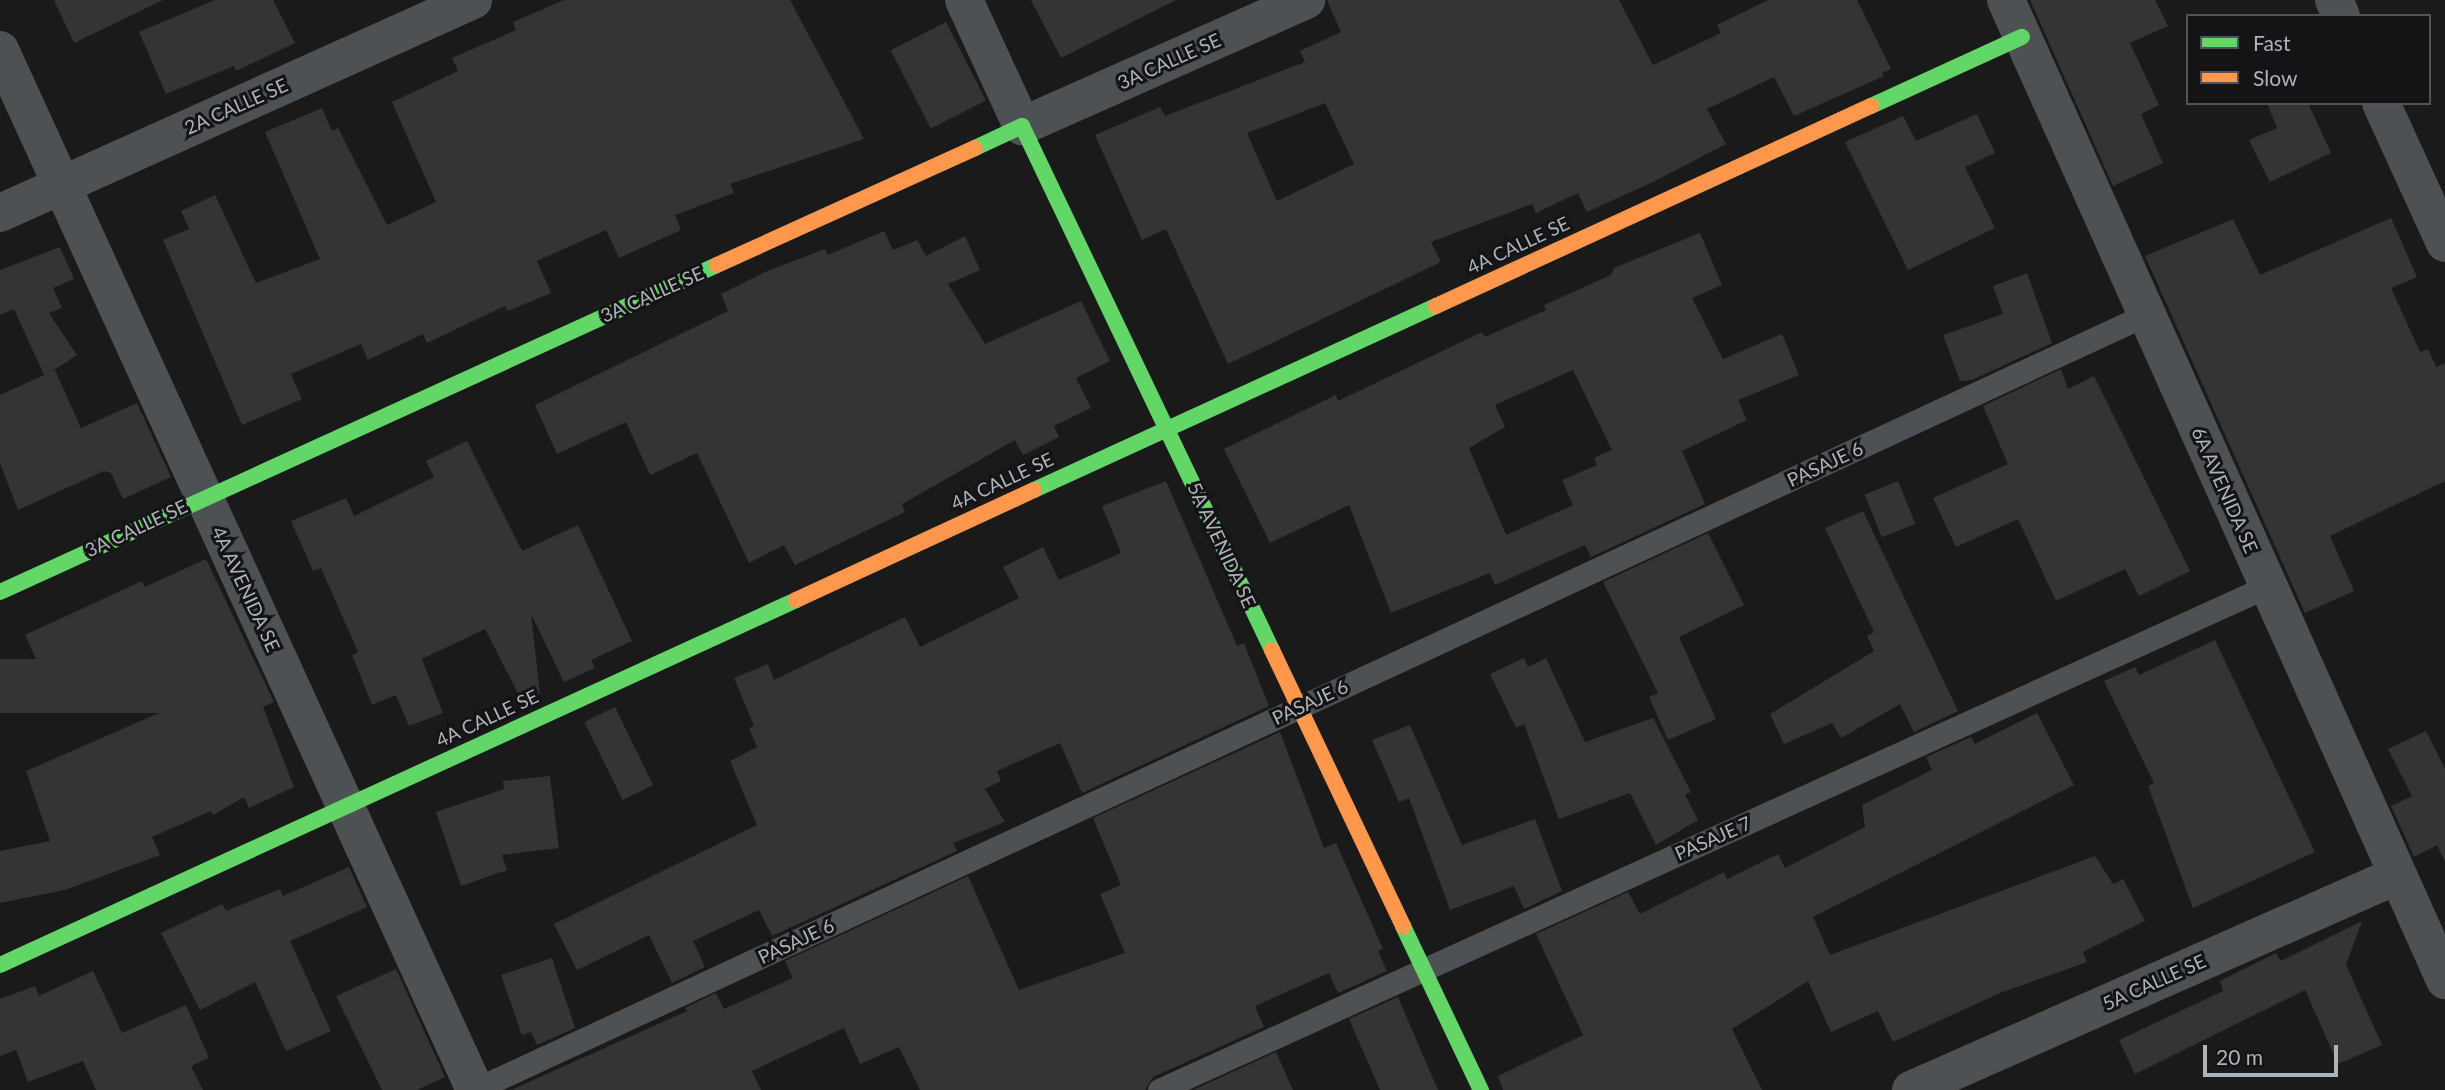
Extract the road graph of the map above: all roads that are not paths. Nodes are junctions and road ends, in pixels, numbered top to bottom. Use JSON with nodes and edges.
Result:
{"nodes":[{"id":1,"x":473,"y":0,"type":"edge"},
{"id":2,"x":964,"y":0,"type":"edge"},
{"id":3,"x":1306,"y":0,"type":"edge"},
{"id":4,"x":2006,"y":0,"type":"edge"},
{"id":5,"x":2022,"y":37,"type":"junction"},
{"id":6,"x":0,"y":50,"type":"edge"},
{"id":7,"x":2382,"y":105,"type":"edge"},
{"id":8,"x":1021,"y":126,"type":"junction"},
{"id":9,"x":61,"y":184,"type":"junction"},
{"id":10,"x":0,"y":213,"type":"edge"},
{"id":11,"x":2445,"y":243,"type":"edge"},
{"id":12,"x":2147,"y":314,"type":"junction"},
{"id":13,"x":1166,"y":429,"type":"junction"},
{"id":14,"x":204,"y":496,"type":"junction"},
{"id":15,"x":2268,"y":586,"type":"junction"},
{"id":16,"x":0,"y":592,"type":"edge"},
{"id":17,"x":1299,"y":708,"type":"junction"},
{"id":18,"x":346,"y":806,"type":"junction"},
{"id":19,"x":2398,"y":875,"type":"junction"},
{"id":20,"x":0,"y":965,"type":"edge"},
{"id":21,"x":1424,"y":970,"type":"junction"},
{"id":22,"x":2445,"y":980,"type":"edge"},
{"id":23,"x":475,"y":1090,"type":"edge"},
{"id":24,"x":1159,"y":1090,"type":"edge"},
{"id":25,"x":1481,"y":1090,"type":"edge"},
{"id":26,"x":1911,"y":1090,"type":"edge"}],
"edges":[{"from":1,"to":9,"type":"street","name":"2A CALLE SE"},
{"from":2,"to":8,"type":"street","name":"5A AVENIDA SE"},
{"from":3,"to":8,"type":"street","name":"3A CALLE SE"},
{"from":4,"to":5,"type":"street","name":"6A AVENIDA SE"},
{"from":5,"to":12,"type":"street","name":"6A AVENIDA SE"},
{"from":5,"to":13,"type":"street","name":"4A CALLE SE"},
{"from":6,"to":9,"type":"street","name":"4A AVENIDA SE"},
{"from":7,"to":11,"type":"street"},
{"from":8,"to":13,"type":"street","name":"5A AVENIDA SE"},
{"from":8,"to":14,"type":"street","name":"3A CALLE SE"},
{"from":9,"to":10,"type":"street","name":"2A CALLE SE"},
{"from":9,"to":14,"type":"street","name":"4A AVENIDA SE"},
{"from":12,"to":15,"type":"street","name":"6A AVENIDA SE"},
{"from":12,"to":17,"type":"lane","name":"PASAJE 6"},
{"from":13,"to":17,"type":"street","name":"5A AVENIDA SE"},
{"from":13,"to":18,"type":"street","name":"4A CALLE SE"},
{"from":14,"to":16,"type":"street","name":"3A CALLE SE"},
{"from":14,"to":18,"type":"street","name":"4A AVENIDA SE"},
{"from":15,"to":19,"type":"street","name":"6A AVENIDA SE"},
{"from":15,"to":21,"type":"lane","name":"PASAJE 7"},
{"from":17,"to":21,"type":"street","name":"5A AVENIDA SE"},
{"from":17,"to":23,"type":"lane","name":"PASAJE 6"},
{"from":18,"to":20,"type":"street","name":"4A CALLE SE"},
{"from":18,"to":23,"type":"street","name":"4A AVENIDA SE"},
{"from":19,"to":22,"type":"street","name":"6A AVENIDA SE"},
{"from":19,"to":26,"type":"street","name":"5A CALLE SE"},
{"from":21,"to":24,"type":"lane","name":"PASAJE 7"},
{"from":21,"to":25,"type":"street","name":"5A AVENIDA SE"}]}
